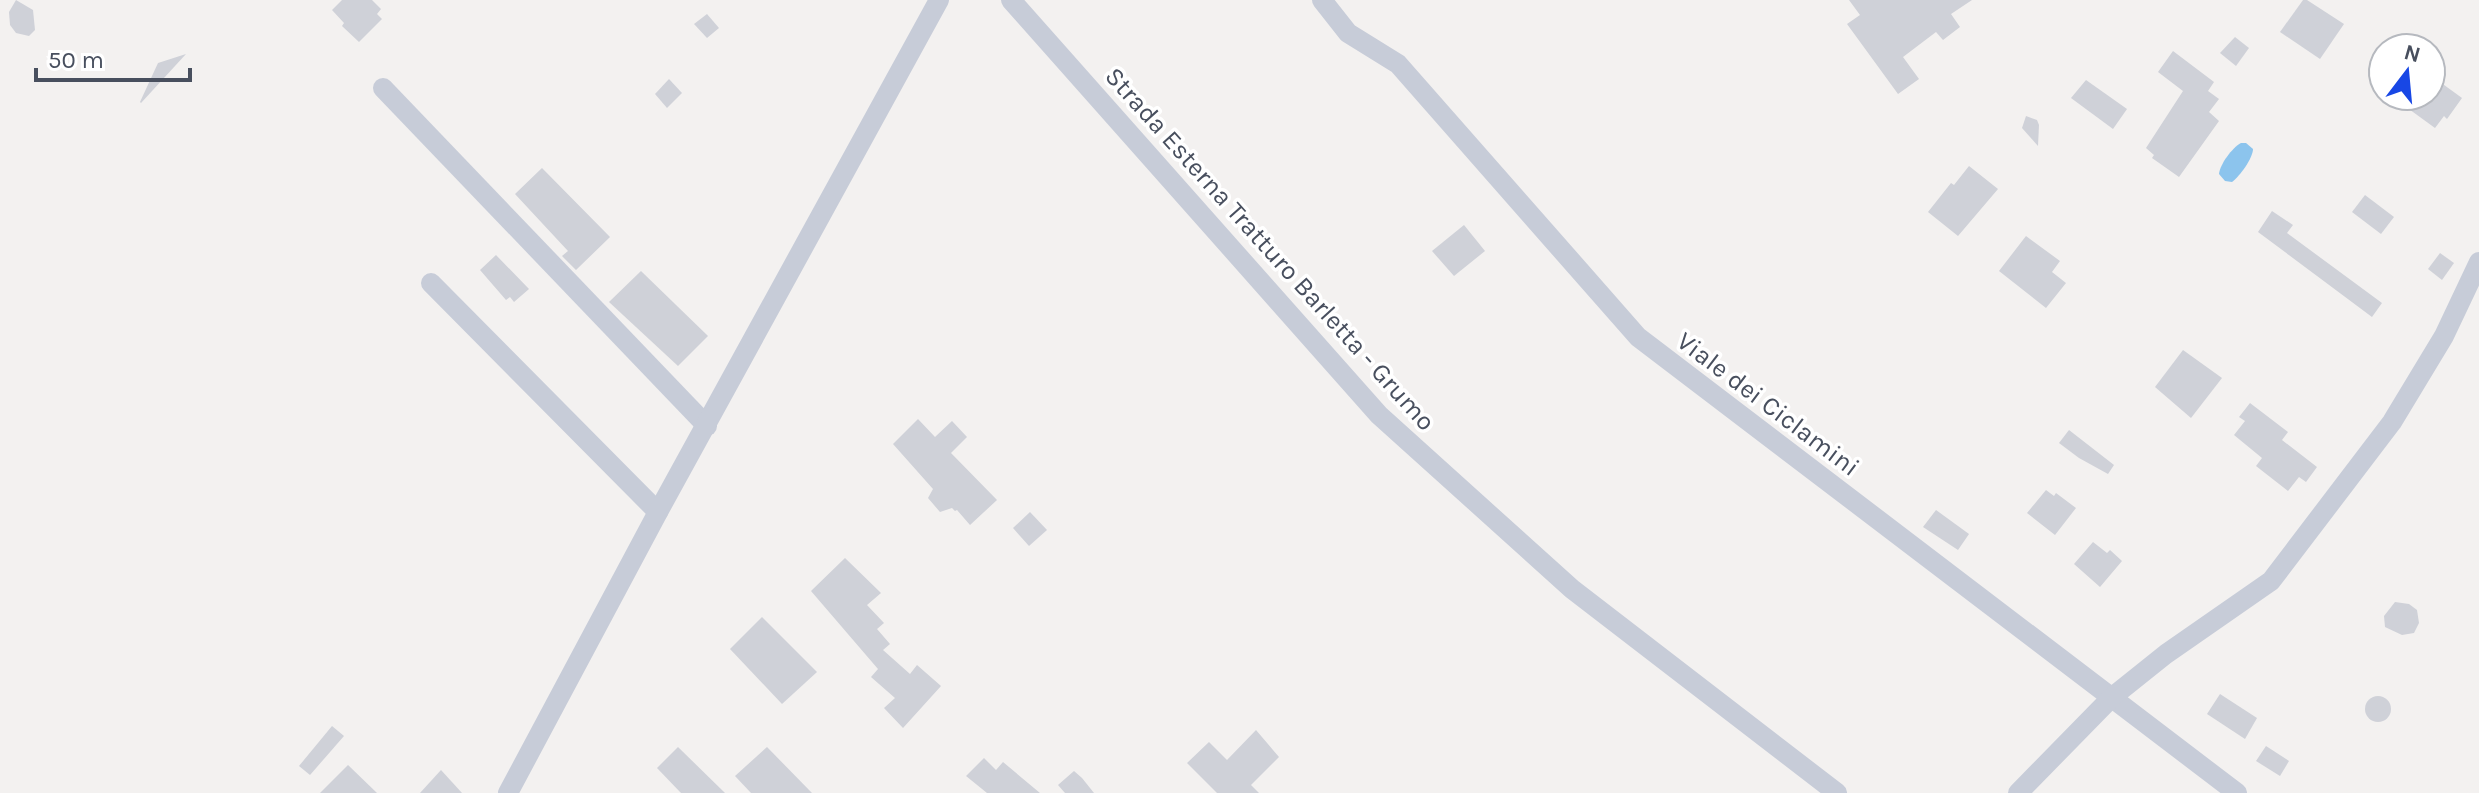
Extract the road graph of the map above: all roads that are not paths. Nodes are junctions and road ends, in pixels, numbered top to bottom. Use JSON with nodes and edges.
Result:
{"nodes":[{"id":1,"x":939,"y":0,"type":"edge"},
{"id":2,"x":1011,"y":0,"type":"edge"},
{"id":3,"x":1322,"y":0,"type":"edge"},
{"id":4,"x":383,"y":88,"type":"dead end"},
{"id":5,"x":2479,"y":262,"type":"edge"},
{"id":6,"x":431,"y":283,"type":"dead end"},
{"id":7,"x":707,"y":426,"type":"junction"},
{"id":8,"x":658,"y":512,"type":"junction"},
{"id":9,"x":2111,"y":698,"type":"junction"},
{"id":10,"x":508,"y":793,"type":"edge"},
{"id":11,"x":1837,"y":793,"type":"edge"},
{"id":12,"x":2018,"y":793,"type":"edge"},
{"id":13,"x":2237,"y":793,"type":"edge"}],
"edges":[{"from":1,"to":7,"type":"street"},
{"from":2,"to":11,"type":"street","name":"Strada Esterna Tratturo Barletta - Grumo"},
{"from":3,"to":9,"type":"street","name":"Viale dei Ciclamini"},
{"from":4,"to":7,"type":"street"},
{"from":5,"to":9,"type":"street"},
{"from":6,"to":8,"type":"street"},
{"from":7,"to":8,"type":"street"},
{"from":8,"to":10,"type":"street"},
{"from":9,"to":12,"type":"street"},
{"from":9,"to":13,"type":"street","name":"Viale dei Ciclamini"}]}
